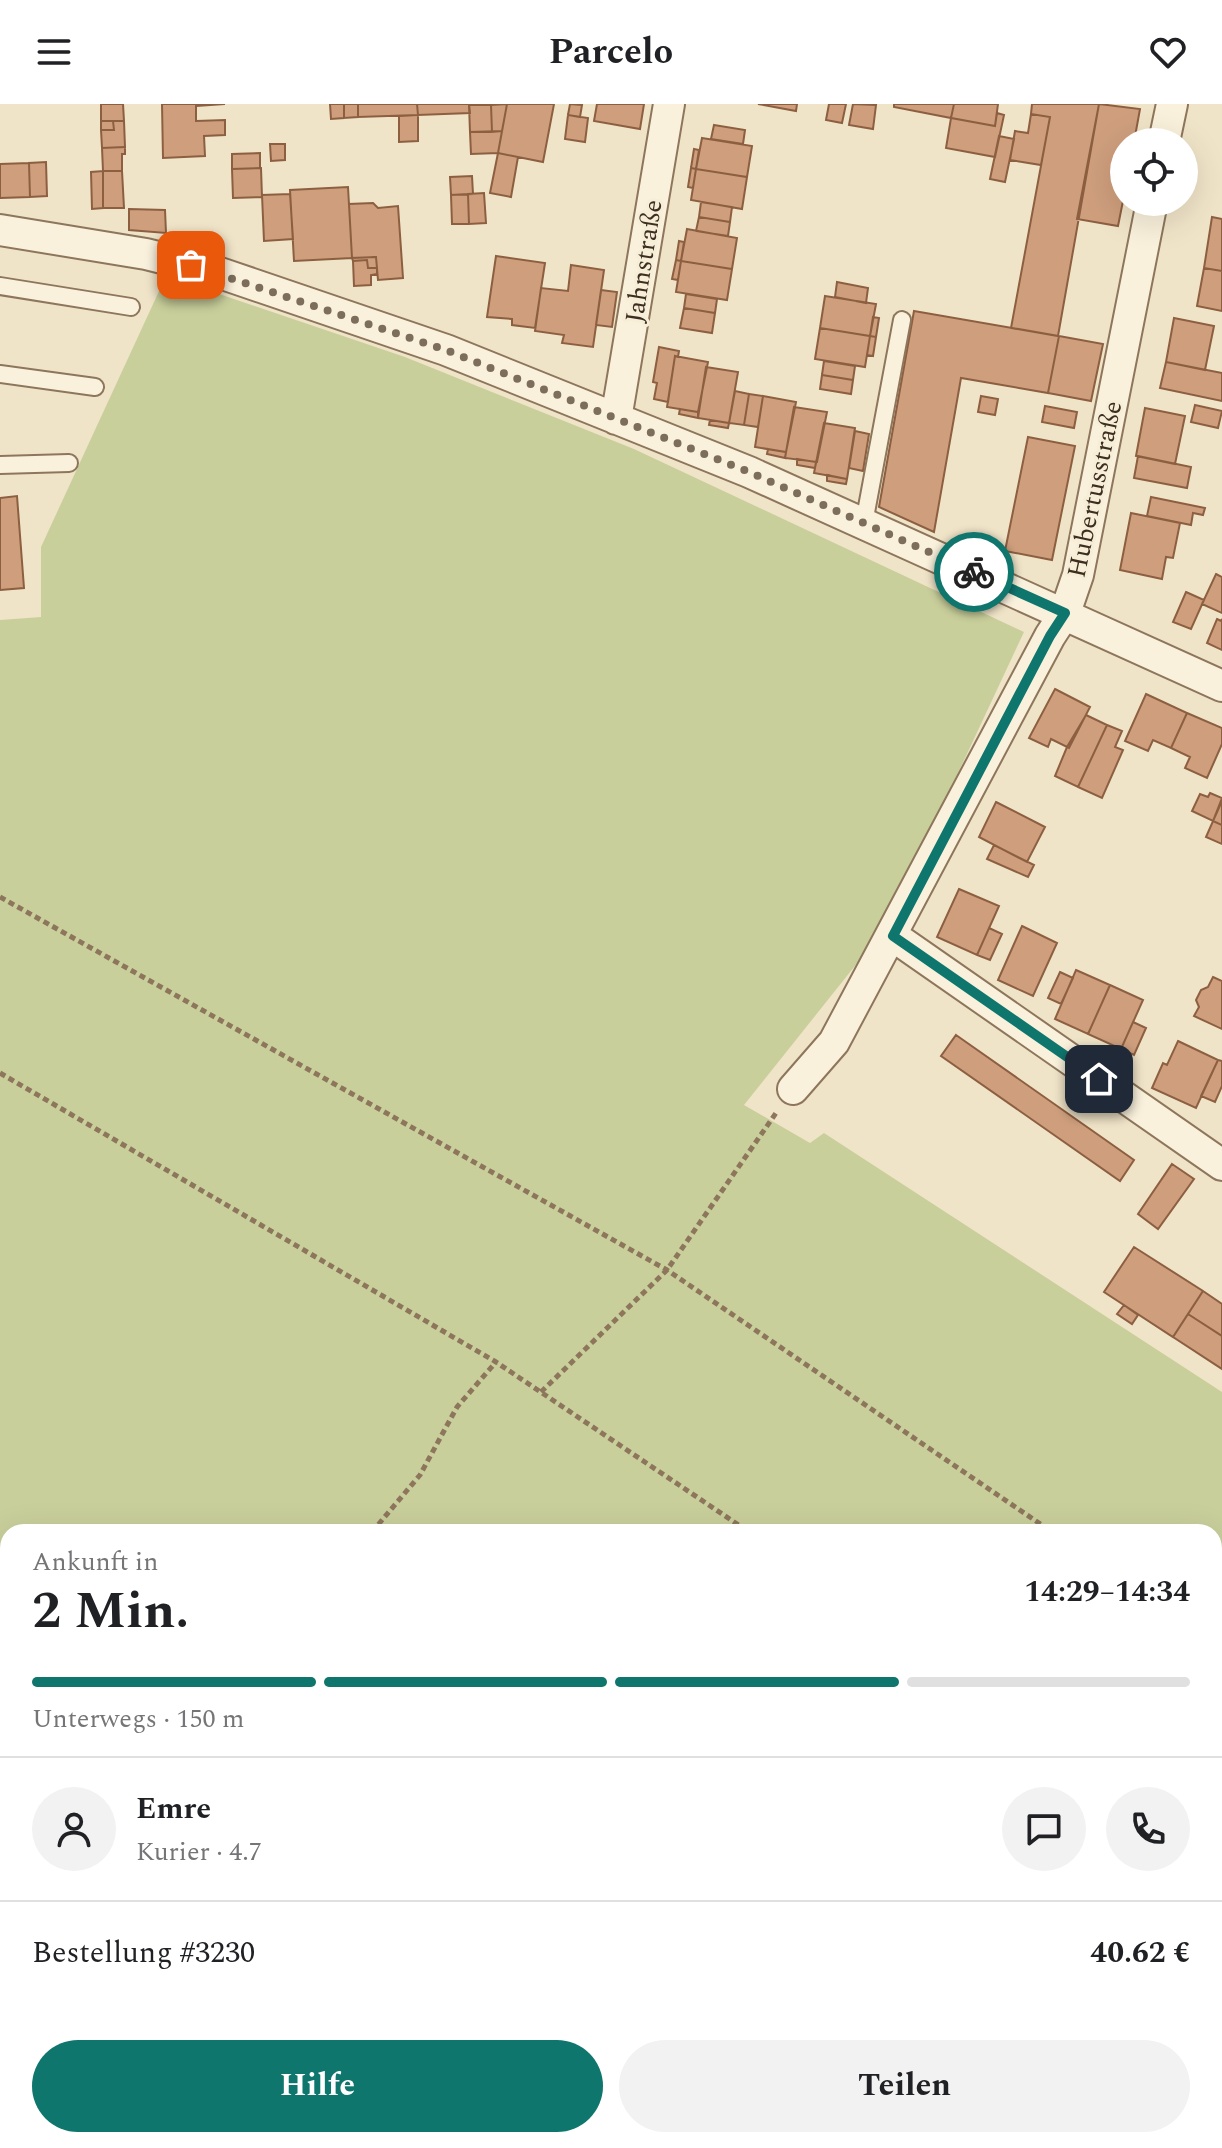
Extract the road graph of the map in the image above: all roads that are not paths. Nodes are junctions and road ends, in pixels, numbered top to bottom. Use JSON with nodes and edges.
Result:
{"nodes":[{"id":1,"x":669,"y":104,"type":"edge"},
{"id":2,"x":1172,"y":104,"type":"edge"},
{"id":3,"x":1167,"y":128,"type":"edge"},
{"id":4,"x":1149,"y":216,"type":"edge"},
{"id":5,"x":0,"y":230,"type":"edge"},
{"id":6,"x":0,"y":286,"type":"edge"},
{"id":7,"x":131,"y":307,"type":"dead end"},
{"id":8,"x":902,"y":320,"type":"dead end"},
{"id":9,"x":0,"y":374,"type":"edge"},
{"id":10,"x":95,"y":387,"type":"dead end"},
{"id":11,"x":616,"y":419,"type":"junction"},
{"id":12,"x":69,"y":463,"type":"dead end"},
{"id":13,"x":0,"y":465,"type":"edge"},
{"id":14,"x":864,"y":523,"type":"junction"},
{"id":15,"x":1065,"y":613,"type":"junction"},
{"id":16,"x":1222,"y":686,"type":"edge"},
{"id":17,"x":893,"y":936,"type":"junction"},
{"id":18,"x":793,"y":1089,"type":"road end"},
{"id":19,"x":1222,"y":1165,"type":"edge"}],
"edges":[{"from":1,"to":11,"type":"street","name":"Jahnstraße"},
{"from":2,"to":3,"type":"street"},
{"from":4,"to":15,"type":"street","name":"Hubertusstraße"},
{"from":5,"to":11,"type":"street"},
{"from":6,"to":7,"type":"lane"},
{"from":8,"to":14,"type":"lane"},
{"from":9,"to":10,"type":"lane"},
{"from":11,"to":14,"type":"street"},
{"from":12,"to":13,"type":"lane"},
{"from":14,"to":15,"type":"street"},
{"from":15,"to":16,"type":"street"},
{"from":15,"to":17,"type":"street","name":"Hubertusstraße"},
{"from":17,"to":18,"type":"street","name":"Hubertusstraße"},
{"from":17,"to":19,"type":"street"}]}
